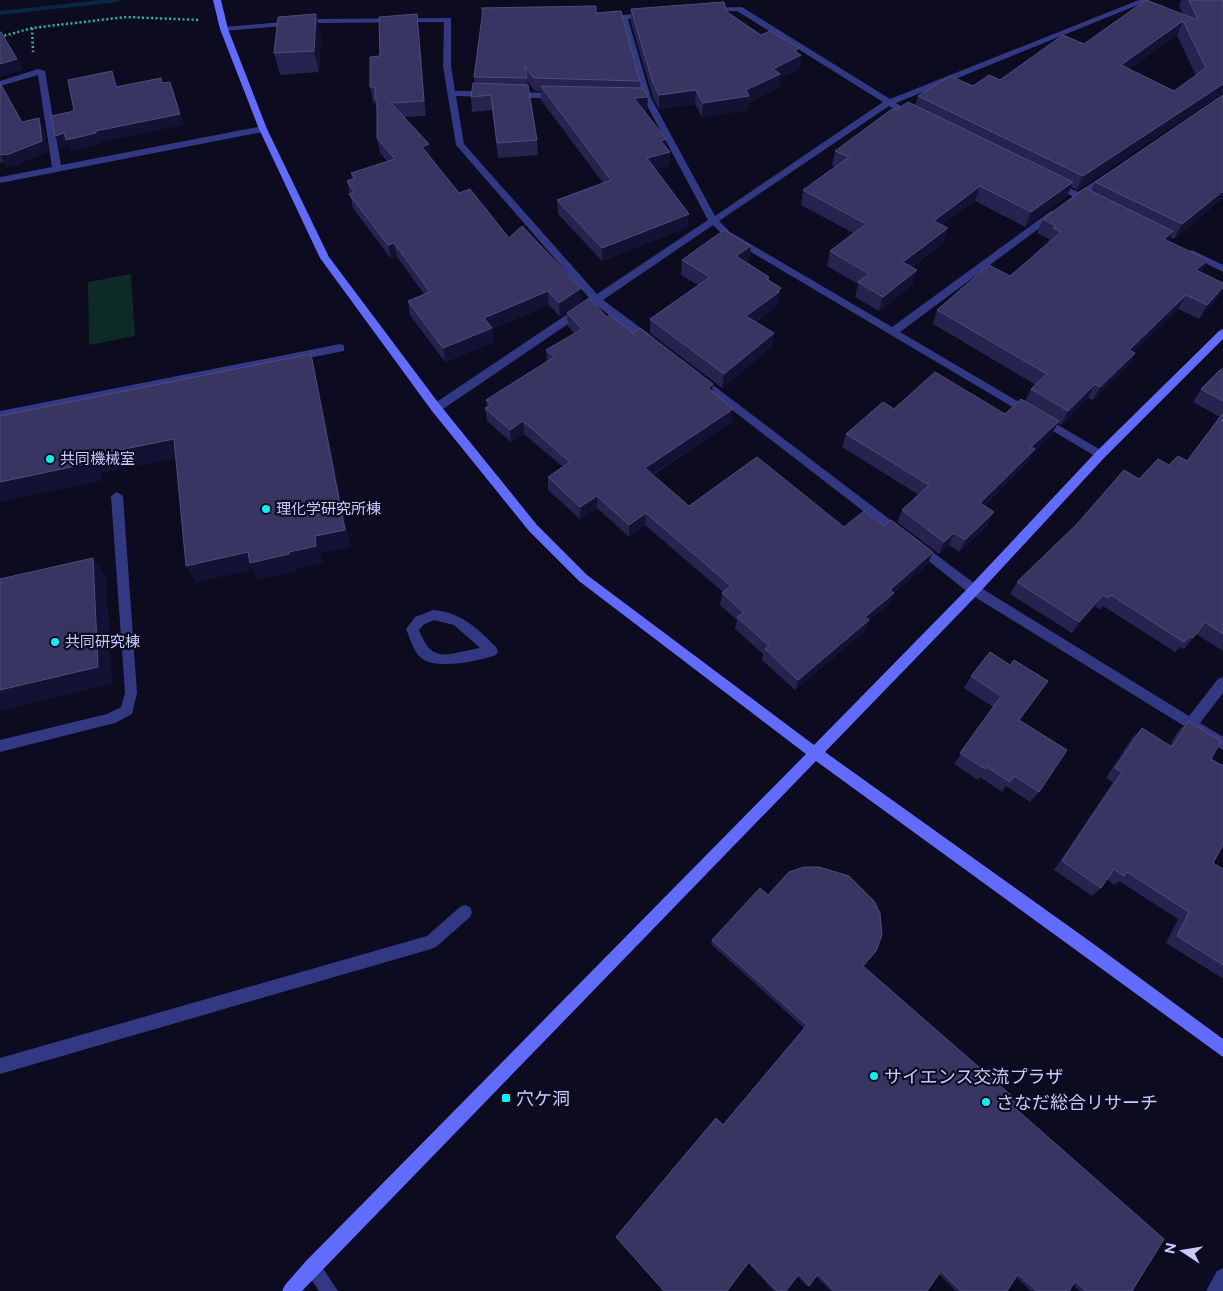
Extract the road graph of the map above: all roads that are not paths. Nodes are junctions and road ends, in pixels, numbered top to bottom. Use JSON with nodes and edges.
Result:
{"nodes":[{"id":1,"x":217,"y":0,"type":"edge"},
{"id":2,"x":1146,"y":0,"type":"edge"},
{"id":3,"x":702,"y":11,"type":"edge"},
{"id":4,"x":653,"y":14,"type":"edge"},
{"id":5,"x":223,"y":25,"type":"junction"},
{"id":6,"x":0,"y":84,"type":"edge"},
{"id":7,"x":452,"y":93,"type":"junction"},
{"id":8,"x":570,"y":96,"type":"edge"},
{"id":9,"x":888,"y":102,"type":"junction"},
{"id":10,"x":918,"y":120,"type":"edge"},
{"id":11,"x":263,"y":129,"type":"junction"},
{"id":12,"x":57,"y":168,"type":"junction"},
{"id":13,"x":1118,"y":169,"type":"edge"},
{"id":14,"x":1042,"y":179,"type":"edge"},
{"id":15,"x":0,"y":180,"type":"edge"},
{"id":16,"x":1070,"y":202,"type":"junction"},
{"id":17,"x":1104,"y":209,"type":"edge"},
{"id":18,"x":712,"y":219,"type":"junction"},
{"id":19,"x":1180,"y":247,"type":"edge"},
{"id":20,"x":1223,"y":269,"type":"edge"},
{"id":21,"x":596,"y":300,"type":"junction"},
{"id":22,"x":893,"y":332,"type":"junction"},
{"id":23,"x":1223,"y":333,"type":"edge"},
{"id":24,"x":340,"y":348,"type":"dead end"},
{"id":25,"x":659,"y":348,"type":"edge"},
{"id":26,"x":691,"y":372,"type":"edge"},
{"id":27,"x":436,"y":408,"type":"junction"},
{"id":28,"x":0,"y":415,"type":"edge"},
{"id":29,"x":1100,"y":455,"type":"junction"},
{"id":30,"x":118,"y":496,"type":"dead end"},
{"id":31,"x":974,"y":590,"type":"junction"},
{"id":32,"x":492,"y":651,"type":"joint"},
{"id":33,"x":1223,"y":683,"type":"edge"},
{"id":34,"x":1191,"y":724,"type":"junction"},
{"id":35,"x":1223,"y":744,"type":"edge"},
{"id":36,"x":0,"y":746,"type":"edge"},
{"id":37,"x":815,"y":753,"type":"junction"},
{"id":38,"x":465,"y":912,"type":"dead end"},
{"id":39,"x":1223,"y":1049,"type":"edge"},
{"id":40,"x":0,"y":1066,"type":"edge"},
{"id":41,"x":312,"y":1267,"type":"junction"},
{"id":42,"x":1223,"y":1277,"type":"edge"},
{"id":43,"x":291,"y":1291,"type":"edge"},
{"id":44,"x":329,"y":1291,"type":"edge"},
{"id":45,"x":1215,"y":1291,"type":"edge"}],
"edges":[{"from":1,"to":5,"type":"street"},
{"from":2,"to":9,"type":"street"},
{"from":3,"to":9,"type":"street"},
{"from":4,"to":18,"type":"street"},
{"from":5,"to":7,"type":"street"},
{"from":5,"to":11,"type":"street"},
{"from":6,"to":12,"type":"street"},
{"from":7,"to":8,"type":"street"},
{"from":7,"to":21,"type":"street"},
{"from":9,"to":10,"type":"street"},
{"from":9,"to":18,"type":"street"},
{"from":11,"to":12,"type":"street"},
{"from":11,"to":27,"type":"street"},
{"from":12,"to":15,"type":"street"},
{"from":13,"to":16,"type":"street"},
{"from":14,"to":16,"type":"street"},
{"from":16,"to":17,"type":"street"},
{"from":16,"to":22,"type":"street"},
{"from":18,"to":21,"type":"street"},
{"from":18,"to":22,"type":"street"},
{"from":19,"to":20,"type":"street"},
{"from":21,"to":25,"type":"street"},
{"from":21,"to":27,"type":"street"},
{"from":22,"to":29,"type":"street"},
{"from":23,"to":29,"type":"street"},
{"from":24,"to":28,"type":"street"},
{"from":26,"to":31,"type":"street"},
{"from":27,"to":37,"type":"street"},
{"from":29,"to":31,"type":"street"},
{"from":30,"to":36,"type":"street"},
{"from":31,"to":34,"type":"street"},
{"from":31,"to":37,"type":"street"},
{"from":32,"to":32,"type":"street"},
{"from":33,"to":34,"type":"street"},
{"from":34,"to":35,"type":"street"},
{"from":37,"to":39,"type":"street"},
{"from":37,"to":41,"type":"street"},
{"from":38,"to":40,"type":"street"},
{"from":41,"to":43,"type":"street"},
{"from":41,"to":44,"type":"street"},
{"from":42,"to":45,"type":"street"}]}
